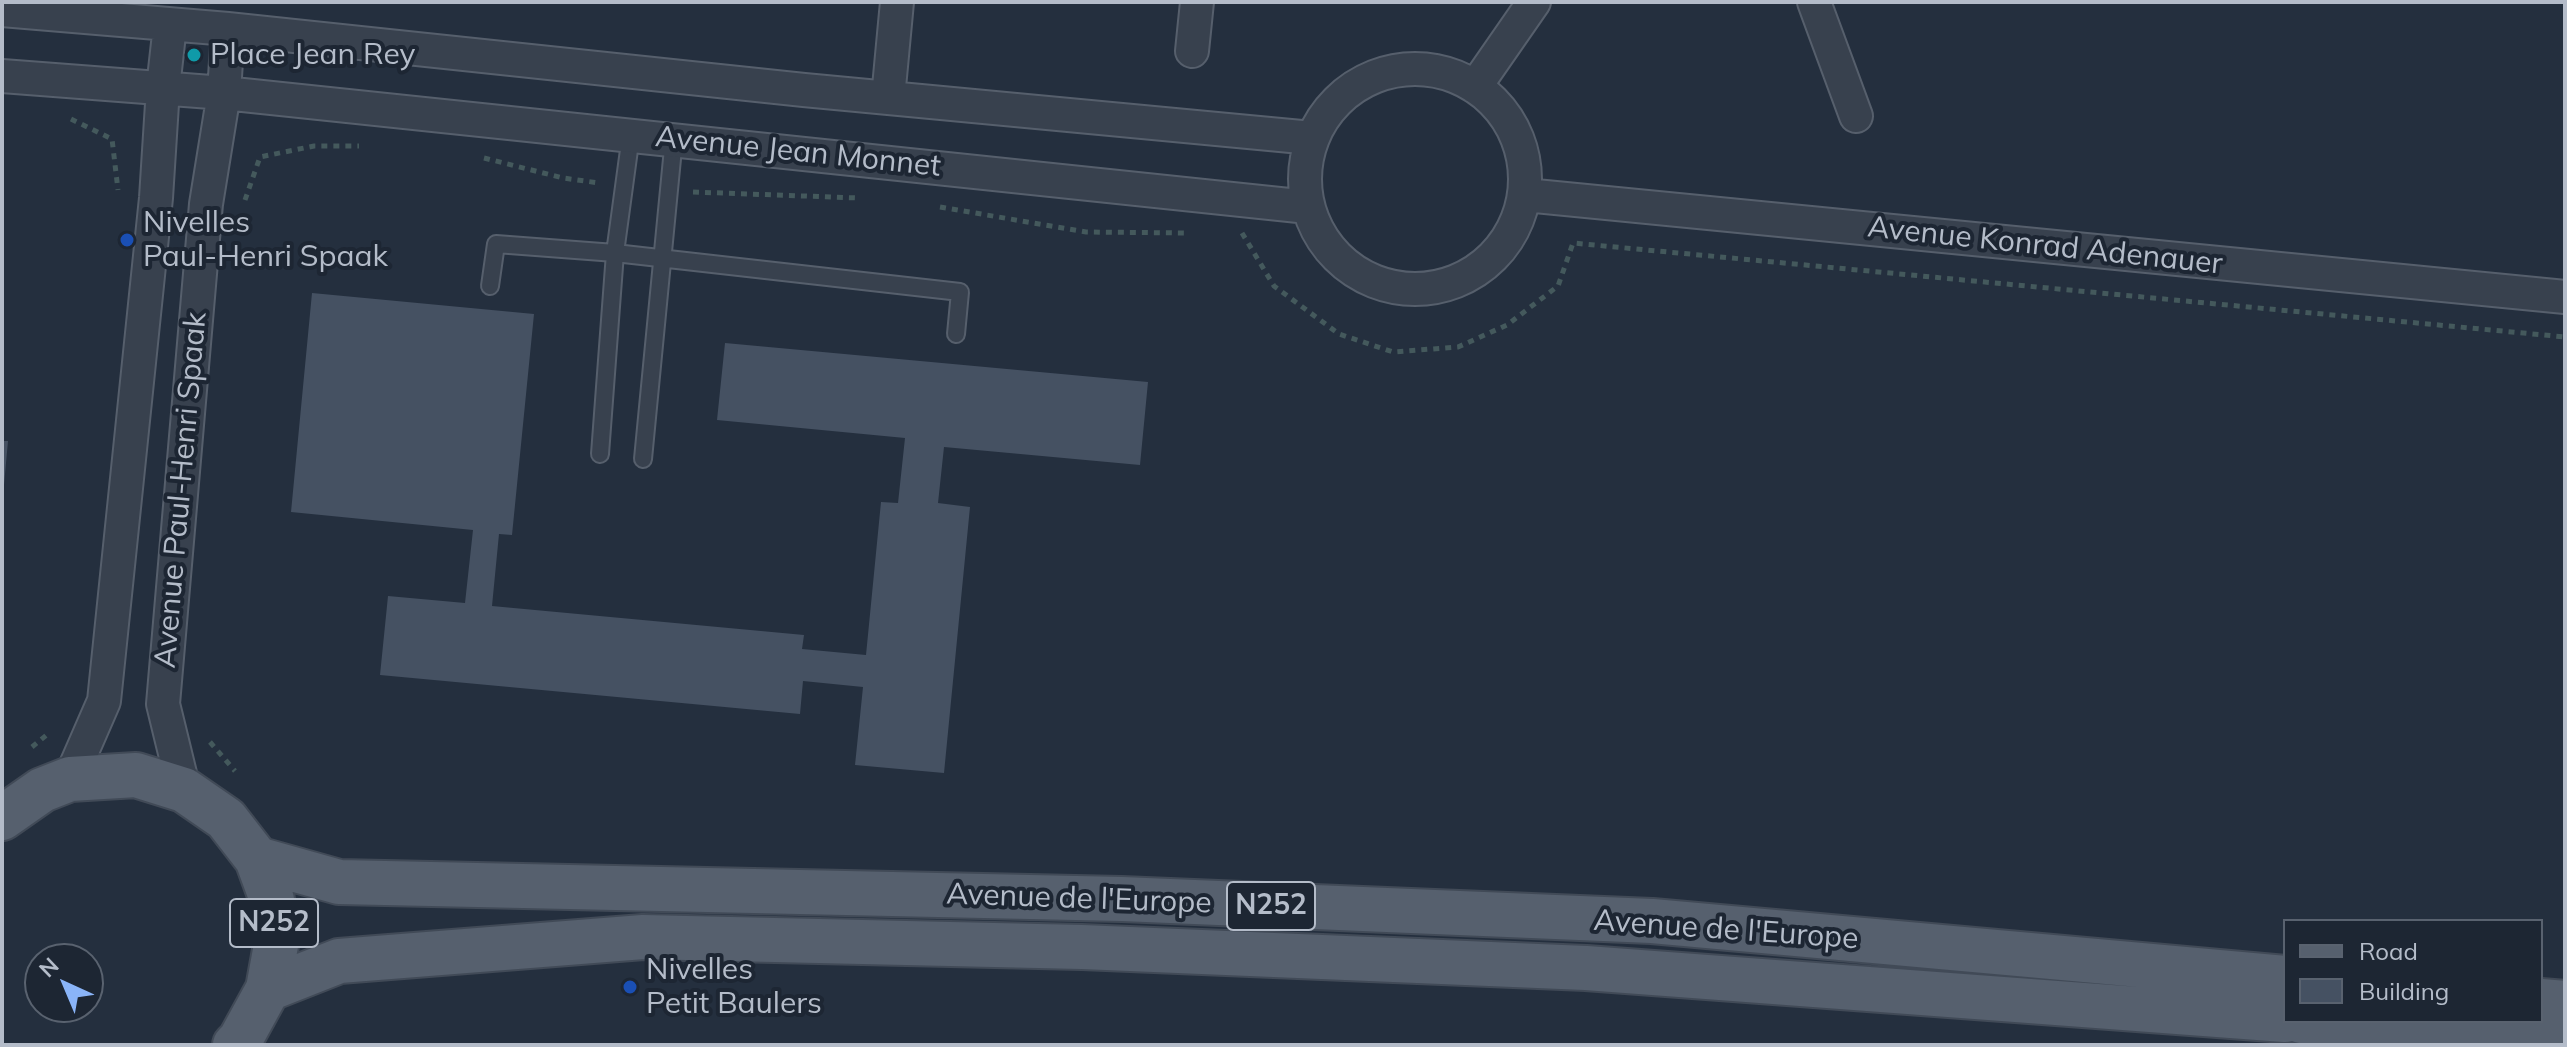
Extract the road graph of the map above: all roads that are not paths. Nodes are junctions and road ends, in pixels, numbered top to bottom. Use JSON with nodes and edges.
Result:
{"nodes":[{"id":1,"x":897,"y":2,"type":"edge"},
{"id":2,"x":1197,"y":2,"type":"edge"},
{"id":3,"x":1534,"y":2,"type":"edge"},
{"id":4,"x":1814,"y":2,"type":"edge"},
{"id":5,"x":2,"y":10,"type":"edge"},
{"id":6,"x":170,"y":25,"type":"junction"},
{"id":7,"x":228,"y":29,"type":"junction"},
{"id":8,"x":1192,"y":51,"type":"dead end"},
{"id":9,"x":2,"y":76,"type":"edge"},
{"id":10,"x":1475,"y":87,"type":"junction"},
{"id":11,"x":163,"y":88,"type":"junction"},
{"id":12,"x":224,"y":93,"type":"junction"},
{"id":13,"x":888,"y":98,"type":"junction"},
{"id":14,"x":1856,"y":116,"type":"dead end"},
{"id":15,"x":631,"y":135,"type":"junction"},
{"id":16,"x":674,"y":138,"type":"junction"},
{"id":17,"x":1312,"y":138,"type":"junction"},
{"id":18,"x":1525,"y":195,"type":"junction"},
{"id":19,"x":1308,"y":207,"type":"junction"},
{"id":20,"x":615,"y":253,"type":"junction"},
{"id":21,"x":662,"y":259,"type":"junction"},
{"id":22,"x":490,"y":286,"type":"dead end"},
{"id":23,"x":2565,"y":297,"type":"edge"},
{"id":24,"x":956,"y":334,"type":"dead end"},
{"id":25,"x":600,"y":454,"type":"dead end"},
{"id":26,"x":643,"y":459,"type":"dead end"},
{"id":27,"x":70,"y":779,"type":"junction"},
{"id":28,"x":184,"y":790,"type":"junction"},
{"id":29,"x":2,"y":818,"type":"edge"},
{"id":30,"x":257,"y":859,"type":"junction"},
{"id":31,"x":2283,"y":978,"type":"edge"},
{"id":32,"x":268,"y":989,"type":"junction"},
{"id":33,"x":2543,"y":1001,"type":"edge"},
{"id":34,"x":2565,"y":1003,"type":"edge"},
{"id":35,"x":2283,"y":1020,"type":"edge"},
{"id":36,"x":2324,"y":1023,"type":"edge"},
{"id":37,"x":2565,"y":1044,"type":"edge"},
{"id":38,"x":235,"y":1045,"type":"edge"}],
"edges":[{"from":1,"to":13,"type":"street"},
{"from":2,"to":8,"type":"street"},
{"from":3,"to":10,"type":"street"},
{"from":4,"to":14,"type":"street"},
{"from":5,"to":6,"type":"street"},
{"from":6,"to":7,"type":"street"},
{"from":6,"to":11,"type":"street"},
{"from":7,"to":12,"type":"street"},
{"from":7,"to":13,"type":"street","name":"Avenue Jean Monnet"},
{"from":9,"to":11,"type":"street"},
{"from":10,"to":17,"type":"street"},
{"from":10,"to":18,"type":"street"},
{"from":11,"to":12,"type":"street"},
{"from":11,"to":27,"type":"street","name":"Avenue Paul-Henri Spaak"},
{"from":12,"to":15,"type":"street","name":"Avenue Jean Monnet"},
{"from":12,"to":28,"type":"street","name":"Avenue Paul-Henri Spaak"},
{"from":13,"to":17,"type":"street","name":"Avenue Jean Monnet"},
{"from":15,"to":16,"type":"street","name":"Avenue Jean Monnet"},
{"from":15,"to":20,"type":"lane"},
{"from":16,"to":19,"type":"street","name":"Avenue Jean Monnet"},
{"from":16,"to":21,"type":"lane"},
{"from":17,"to":19,"type":"street"},
{"from":18,"to":19,"type":"street"},
{"from":18,"to":23,"type":"street","name":"Avenue Konrad Adenauer"},
{"from":20,"to":21,"type":"lane"},
{"from":20,"to":22,"type":"lane"},
{"from":20,"to":25,"type":"lane"},
{"from":21,"to":24,"type":"lane"},
{"from":21,"to":26,"type":"lane"},
{"from":27,"to":28,"type":"main road","number":"N252"},
{"from":27,"to":29,"type":"main road","number":"N252"},
{"from":28,"to":30,"type":"main road","number":"N252"},
{"from":30,"to":31,"type":"main road","name":"Avenue de l'Europe","number":"N252"},
{"from":30,"to":32,"type":"main road","number":"N252"},
{"from":32,"to":35,"type":"main road","name":"Avenue de l'Europe","number":"N252"},
{"from":32,"to":38,"type":"main road","number":"N252"},
{"from":33,"to":34,"type":"main road"},
{"from":36,"to":37,"type":"main road"}]}
